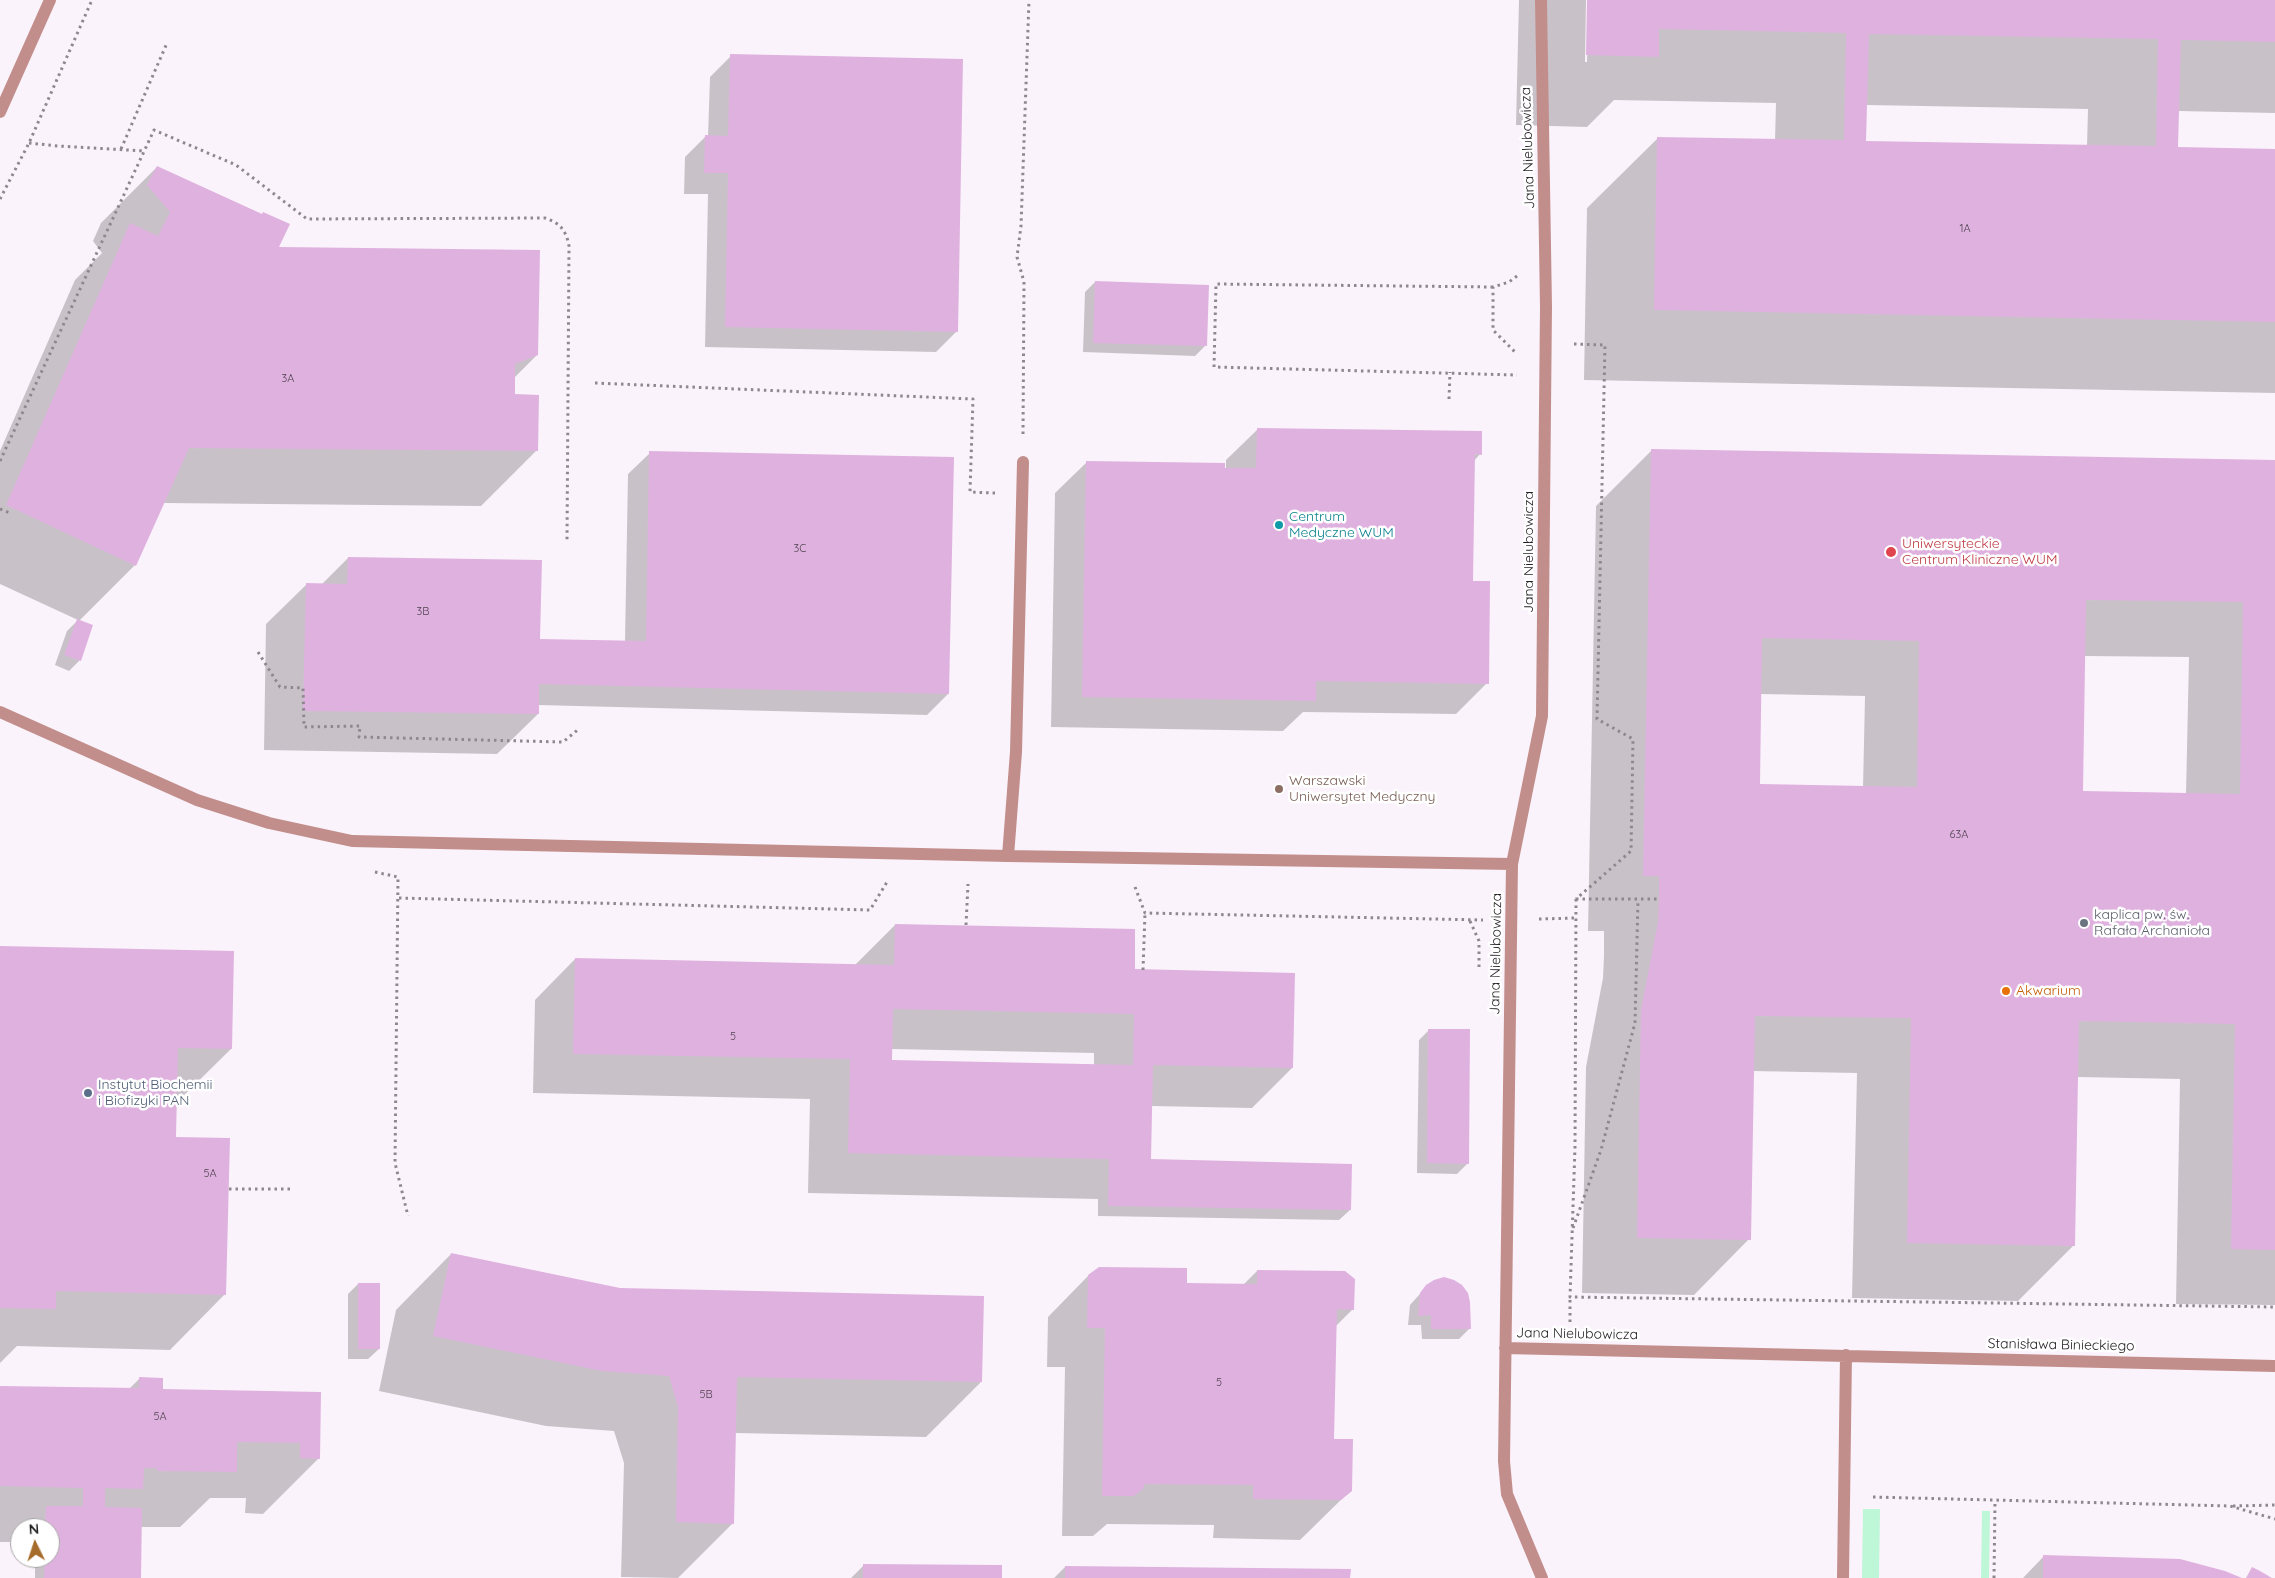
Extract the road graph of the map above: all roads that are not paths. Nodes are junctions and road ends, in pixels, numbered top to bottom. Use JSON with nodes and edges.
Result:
{"nodes":[{"id":1,"x":50,"y":0,"type":"edge"},
{"id":2,"x":1541,"y":0,"type":"edge"},
{"id":3,"x":2,"y":104,"type":"edge"},
{"id":4,"x":1023,"y":462,"type":"road end"},
{"id":5,"x":0,"y":712,"type":"edge"},
{"id":6,"x":1008,"y":856,"type":"junction"},
{"id":7,"x":1512,"y":864,"type":"junction"},
{"id":8,"x":1505,"y":1348,"type":"junction"},
{"id":9,"x":1846,"y":1355,"type":"junction"},
{"id":10,"x":2275,"y":1366,"type":"edge"},
{"id":11,"x":1542,"y":1578,"type":"edge"},
{"id":12,"x":1843,"y":1578,"type":"edge"}],
"edges":[{"from":1,"to":3,"type":"street"},
{"from":2,"to":7,"type":"street","name":"Jana Nielubowicza"},
{"from":4,"to":6,"type":"street"},
{"from":5,"to":6,"type":"street"},
{"from":6,"to":7,"type":"street"},
{"from":7,"to":8,"type":"street","name":"Jana Nielubowicza"},
{"from":8,"to":9,"type":"street","name":"Jana Nielubowicza"},
{"from":8,"to":11,"type":"street"},
{"from":9,"to":10,"type":"street","name":"Stanisława Binieckiego"},
{"from":9,"to":12,"type":"street"}]}
